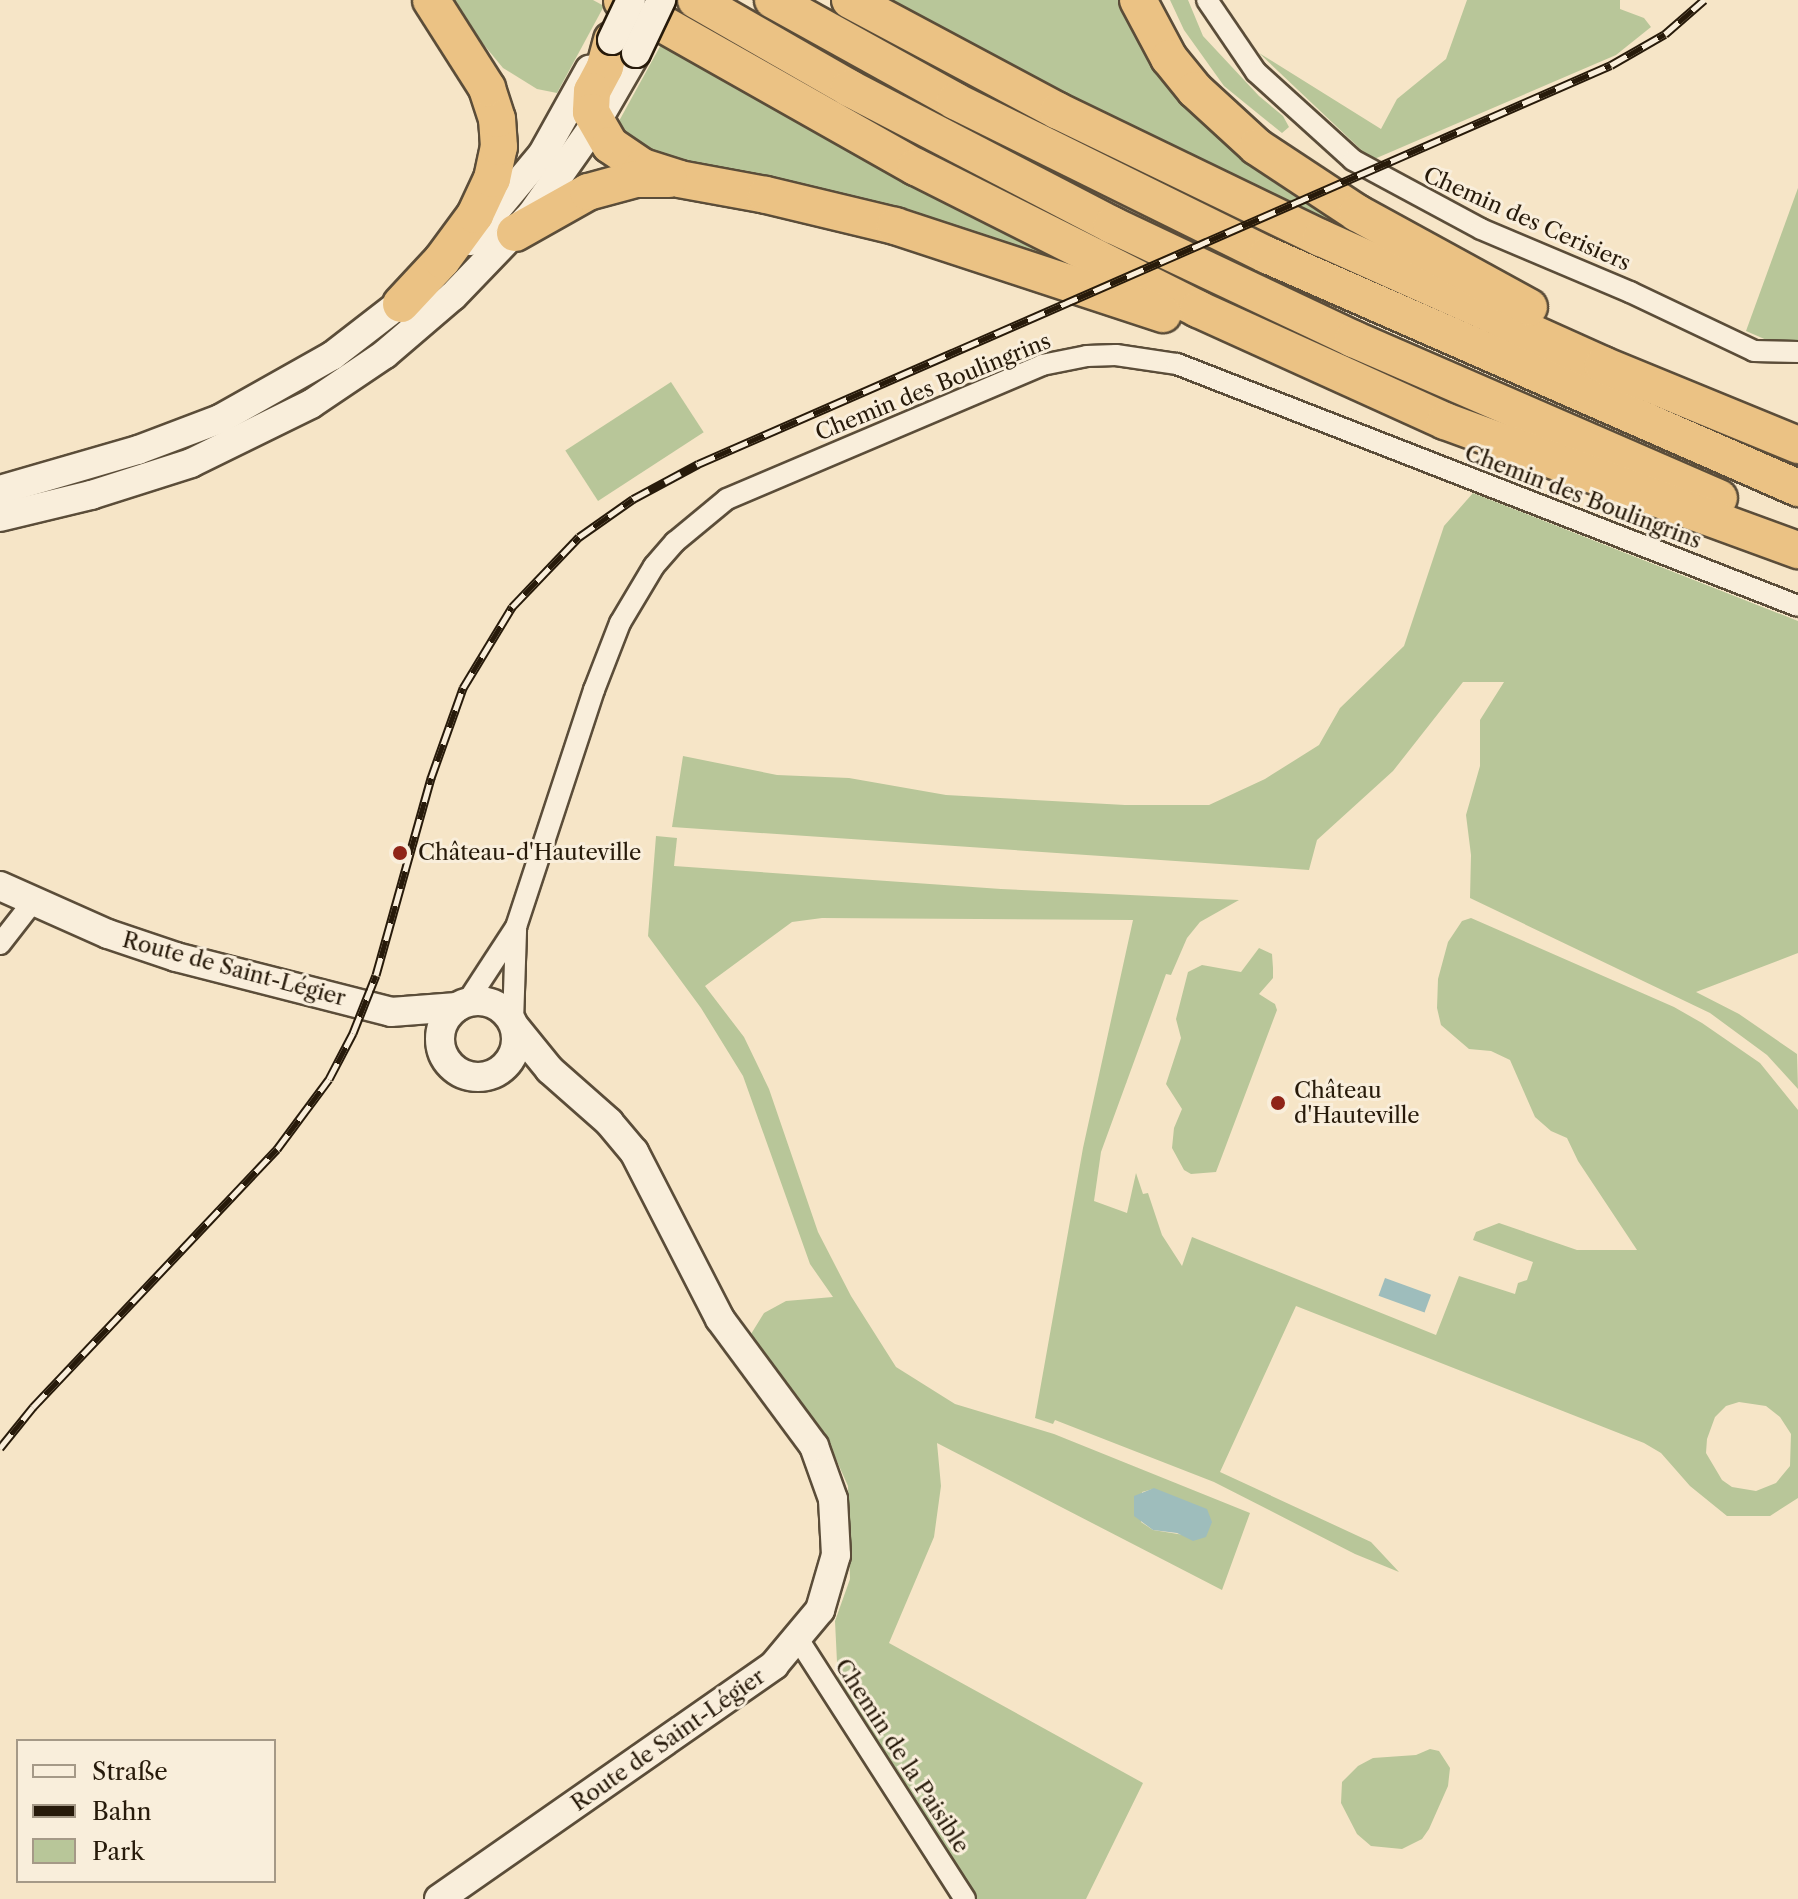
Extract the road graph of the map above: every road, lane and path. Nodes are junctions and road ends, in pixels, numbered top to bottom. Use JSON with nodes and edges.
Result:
{"nodes":[{"id":1,"x":431,"y":0,"type":"edge"},
{"id":2,"x":621,"y":0,"type":"edge"},
{"id":3,"x":631,"y":0,"type":"edge"},
{"id":4,"x":661,"y":0,"type":"edge"},
{"id":5,"x":696,"y":0,"type":"edge"},
{"id":6,"x":773,"y":0,"type":"edge"},
{"id":7,"x":850,"y":0,"type":"edge"},
{"id":8,"x":1138,"y":0,"type":"edge"},
{"id":9,"x":1207,"y":0,"type":"edge"},
{"id":10,"x":624,"y":46,"type":"junction"},
{"id":11,"x":595,"y":124,"type":"junction"},
{"id":12,"x":679,"y":179,"type":"junction"},
{"id":13,"x":515,"y":233,"type":"junction"},
{"id":14,"x":401,"y":304,"type":"junction"},
{"id":15,"x":1798,"y":352,"type":"edge"},
{"id":16,"x":1717,"y":409,"type":"junction"},
{"id":17,"x":1445,"y":421,"type":"junction"},
{"id":18,"x":1798,"y":445,"type":"edge"},
{"id":19,"x":1798,"y":488,"type":"edge"},
{"id":20,"x":0,"y":490,"type":"edge"},
{"id":21,"x":0,"y":517,"type":"edge"},
{"id":22,"x":1798,"y":531,"type":"edge"},
{"id":23,"x":1798,"y":550,"type":"edge"},
{"id":24,"x":1798,"y":606,"type":"edge"},
{"id":25,"x":0,"y":863,"type":"edge"},
{"id":26,"x":0,"y":886,"type":"edge"},
{"id":27,"x":35,"y":899,"type":"junction"},
{"id":28,"x":516,"y":927,"type":"junction"},
{"id":29,"x":0,"y":944,"type":"edge"},
{"id":30,"x":462,"y":1005,"type":"junction"},
{"id":31,"x":391,"y":1012,"type":"junction"},
{"id":32,"x":514,"y":1024,"type":"junction"},
{"id":33,"x":442,"y":1051,"type":"junction"},
{"id":34,"x":493,"y":1074,"type":"junction"},
{"id":35,"x":571,"y":1090,"type":"junction"},
{"id":36,"x":798,"y":1639,"type":"junction"},
{"id":37,"x":439,"y":1899,"type":"edge"},
{"id":38,"x":965,"y":1899,"type":"edge"}],
"edges":[{"from":1,"to":14,"type":"highway"},
{"from":2,"to":17,"type":"highway"},
{"from":3,"to":10,"type":"main road","bridge":true},
{"from":4,"to":10,"type":"main road","bridge":true},
{"from":5,"to":22,"type":"highway"},
{"from":6,"to":19,"type":"highway"},
{"from":7,"to":16,"type":"highway"},
{"from":8,"to":16,"type":"highway"},
{"from":9,"to":15,"type":"street","name":"Chemin des Cerisiers"},
{"from":10,"to":11,"type":"highway"},
{"from":10,"to":14,"type":"main road"},
{"from":11,"to":12,"type":"highway"},
{"from":11,"to":13,"type":"main road"},
{"from":12,"to":13,"type":"highway"},
{"from":12,"to":17,"type":"highway"},
{"from":13,"to":21,"type":"main road"},
{"from":14,"to":20,"type":"main road"},
{"from":16,"to":18,"type":"highway"},
{"from":17,"to":23,"type":"highway"},
{"from":24,"to":28,"type":"street","name":"Chemin des Boulingrins"},
{"from":25,"to":27,"type":"main road","name":"Route de Saint-Légier"},
{"from":26,"to":27,"type":"main road","name":"Route de Saint-Légier"},
{"from":27,"to":29,"type":"street"},
{"from":27,"to":31,"type":"main road","name":"Route de Saint-Légier"},
{"from":28,"to":30,"type":"street","name":"Chemin des Boulingrins"},
{"from":28,"to":32,"type":"street","name":"Chemin des Boulingrins"},
{"from":30,"to":31,"type":"main road","name":"Route de Saint-Légier"},
{"from":30,"to":32,"type":"main road"},
{"from":30,"to":33,"type":"main road"},
{"from":31,"to":33,"type":"main road","name":"Route de Saint-Légier"},
{"from":32,"to":34,"type":"main road"},
{"from":32,"to":35,"type":"main road","name":"Route de Saint-Légier"},
{"from":33,"to":34,"type":"main road"},
{"from":34,"to":35,"type":"main road","name":"Route de Saint-Légier"},
{"from":35,"to":36,"type":"main road","name":"Route de Saint-Légier"},
{"from":36,"to":37,"type":"main road","name":"Route de Saint-Légier"},
{"from":36,"to":38,"type":"street","name":"Chemin de la Paisible"}]}
